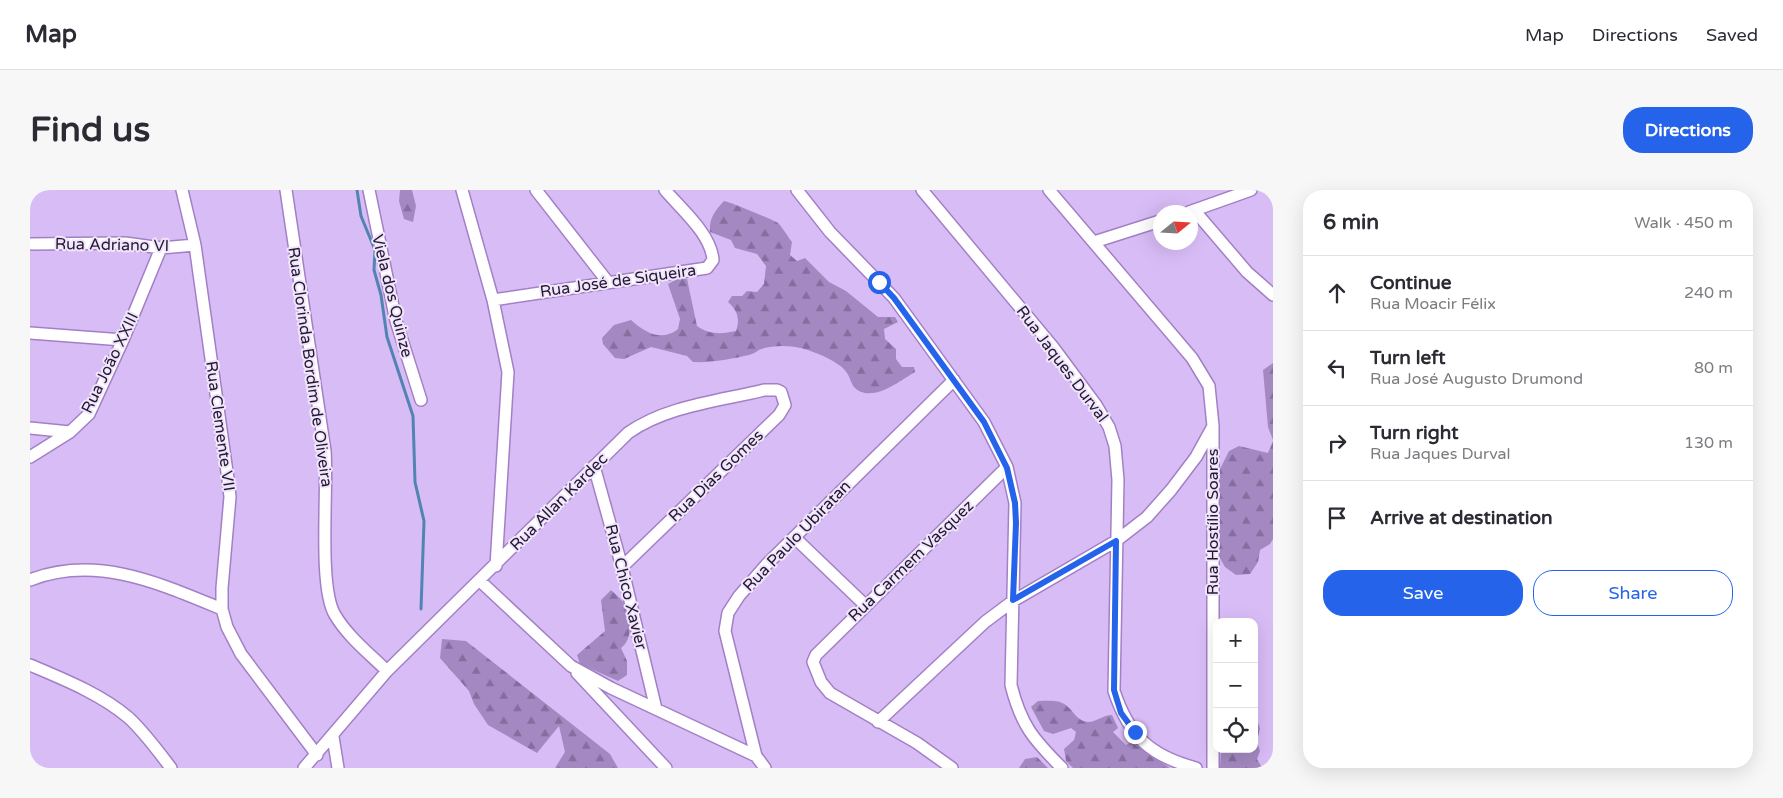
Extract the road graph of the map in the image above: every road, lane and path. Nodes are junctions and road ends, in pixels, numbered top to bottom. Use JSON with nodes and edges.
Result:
{"nodes":[{"id":1,"x":182,"y":190,"type":"edge"},
{"id":2,"x":286,"y":190,"type":"edge"},
{"id":3,"x":368,"y":190,"type":"edge"},
{"id":4,"x":462,"y":190,"type":"edge"},
{"id":5,"x":536,"y":190,"type":"edge"},
{"id":6,"x":665,"y":190,"type":"edge"},
{"id":7,"x":797,"y":190,"type":"edge"},
{"id":8,"x":922,"y":190,"type":"edge"},
{"id":9,"x":1049,"y":190,"type":"edge"},
{"id":10,"x":1251,"y":190,"type":"edge"},
{"id":11,"x":1198,"y":209,"type":"edge"},
{"id":12,"x":1198,"y":220,"type":"edge"},
{"id":13,"x":1153,"y":223,"type":"edge"},
{"id":14,"x":1094,"y":242,"type":"junction"},
{"id":15,"x":30,"y":244,"type":"edge"},
{"id":16,"x":195,"y":245,"type":"junction"},
{"id":17,"x":161,"y":248,"type":"junction"},
{"id":18,"x":607,"y":281,"type":"junction"},
{"id":19,"x":1273,"y":295,"type":"edge"},
{"id":20,"x":493,"y":300,"type":"junction"},
{"id":21,"x":30,"y":333,"type":"edge"},
{"id":22,"x":123,"y":340,"type":"junction"},
{"id":23,"x":954,"y":380,"type":"junction"},
{"id":24,"x":764,"y":390,"type":"joint"},
{"id":25,"x":420,"y":400,"type":"dead end"},
{"id":26,"x":1213,"y":426,"type":"junction"},
{"id":27,"x":30,"y":428,"type":"edge"},
{"id":28,"x":70,"y":432,"type":"junction"},
{"id":29,"x":30,"y":456,"type":"edge"},
{"id":30,"x":594,"y":466,"type":"junction"},
{"id":31,"x":1007,"y":468,"type":"junction"},
{"id":32,"x":794,"y":537,"type":"junction"},
{"id":33,"x":1116,"y":541,"type":"junction"},
{"id":34,"x":496,"y":566,"type":"junction"},
{"id":35,"x":622,"y":567,"type":"junction"},
{"id":36,"x":30,"y":580,"type":"edge"},
{"id":37,"x":480,"y":581,"type":"junction"},
{"id":38,"x":1013,"y":600,"type":"junction"},
{"id":39,"x":865,"y":605,"type":"junction"},
{"id":40,"x":222,"y":610,"type":"junction"},
{"id":41,"x":30,"y":665,"type":"edge"},
{"id":42,"x":571,"y":666,"type":"junction"},
{"id":43,"x":388,"y":671,"type":"junction"},
{"id":44,"x":656,"y":709,"type":"junction"},
{"id":45,"x":878,"y":722,"type":"junction"},
{"id":46,"x":333,"y":737,"type":"junction"},
{"id":47,"x":317,"y":755,"type":"junction"},
{"id":48,"x":756,"y":756,"type":"junction"},
{"id":49,"x":171,"y":768,"type":"edge"},
{"id":50,"x":304,"y":768,"type":"edge"},
{"id":51,"x":338,"y":768,"type":"edge"},
{"id":52,"x":666,"y":768,"type":"edge"},
{"id":53,"x":765,"y":768,"type":"edge"},
{"id":54,"x":952,"y":768,"type":"edge"},
{"id":55,"x":1062,"y":768,"type":"edge"},
{"id":56,"x":1196,"y":768,"type":"edge"},
{"id":57,"x":1213,"y":768,"type":"edge"}],
"edges":[{"from":1,"to":16,"type":"street","name":"Rua Clemente VII"},
{"from":2,"to":43,"type":"street","name":"Rua Clorinda Bordim de Oliveira"},
{"from":3,"to":25,"type":"street","name":"Viela dos Quinze"},
{"from":4,"to":20,"type":"street"},
{"from":5,"to":18,"type":"street"},
{"from":6,"to":18,"type":"street","name":"Rua José de Siqueira"},
{"from":7,"to":23,"type":"street"},
{"from":8,"to":33,"type":"street","name":"Rua Jaques Durval"},
{"from":9,"to":14,"type":"street","name":"Rua Hostílio Soares"},
{"from":10,"to":11,"type":"street"},
{"from":12,"to":19,"type":"street"},
{"from":13,"to":14,"type":"street"},
{"from":14,"to":26,"type":"street","name":"Rua Hostílio Soares"},
{"from":15,"to":17,"type":"street","name":"Rua Adriano VI"},
{"from":16,"to":17,"type":"street","name":"Rua Adriano VI"},
{"from":16,"to":40,"type":"street","name":"Rua Clemente VII"},
{"from":17,"to":22,"type":"street","name":"Rua João XXIII"},
{"from":18,"to":20,"type":"street","name":"Rua José de Siqueira"},
{"from":20,"to":34,"type":"street"},
{"from":21,"to":22,"type":"street"},
{"from":22,"to":28,"type":"street","name":"Rua João XXIII"},
{"from":23,"to":31,"type":"street"},
{"from":23,"to":32,"type":"street","name":"Rua Paulo Ubiratan"},
{"from":24,"to":30,"type":"street","name":"Rua Allan Kardec"},
{"from":24,"to":35,"type":"street","name":"Rua Dias Gomes"},
{"from":26,"to":33,"type":"street"},
{"from":26,"to":57,"type":"street","name":"Rua Hostílio Soares"},
{"from":27,"to":28,"type":"street"},
{"from":28,"to":29,"type":"street","name":"Rua João XXIII"},
{"from":30,"to":34,"type":"street","name":"Rua Allan Kardec"},
{"from":30,"to":35,"type":"street","name":"Rua Chico Xavier"},
{"from":31,"to":38,"type":"street"},
{"from":31,"to":39,"type":"street","name":"Rua Carmem Vasquez"},
{"from":32,"to":39,"type":"street"},
{"from":32,"to":48,"type":"street","name":"Rua Paulo Ubiratan"},
{"from":33,"to":38,"type":"street"},
{"from":33,"to":56,"type":"street","name":"Rua Jaques Durval"},
{"from":34,"to":37,"type":"street","name":"Rua Allan Kardec"},
{"from":35,"to":44,"type":"street","name":"Rua Chico Xavier"},
{"from":36,"to":40,"type":"street"},
{"from":37,"to":42,"type":"street"},
{"from":37,"to":43,"type":"street","name":"Rua Allan Kardec"},
{"from":38,"to":45,"type":"street"},
{"from":38,"to":55,"type":"street"},
{"from":39,"to":45,"type":"street","name":"Rua Carmem Vasquez"},
{"from":40,"to":47,"type":"street","name":"Rua Clemente VII"},
{"from":41,"to":49,"type":"street"},
{"from":42,"to":44,"type":"street"},
{"from":42,"to":52,"type":"street"},
{"from":43,"to":46,"type":"street","name":"Rua Allan Kardec"},
{"from":44,"to":48,"type":"street"},
{"from":45,"to":54,"type":"street"},
{"from":46,"to":47,"type":"street","name":"Rua Allan Kardec"},
{"from":46,"to":51,"type":"street"},
{"from":47,"to":50,"type":"street","name":"Rua Allan Kardec"},
{"from":48,"to":53,"type":"street"}]}
